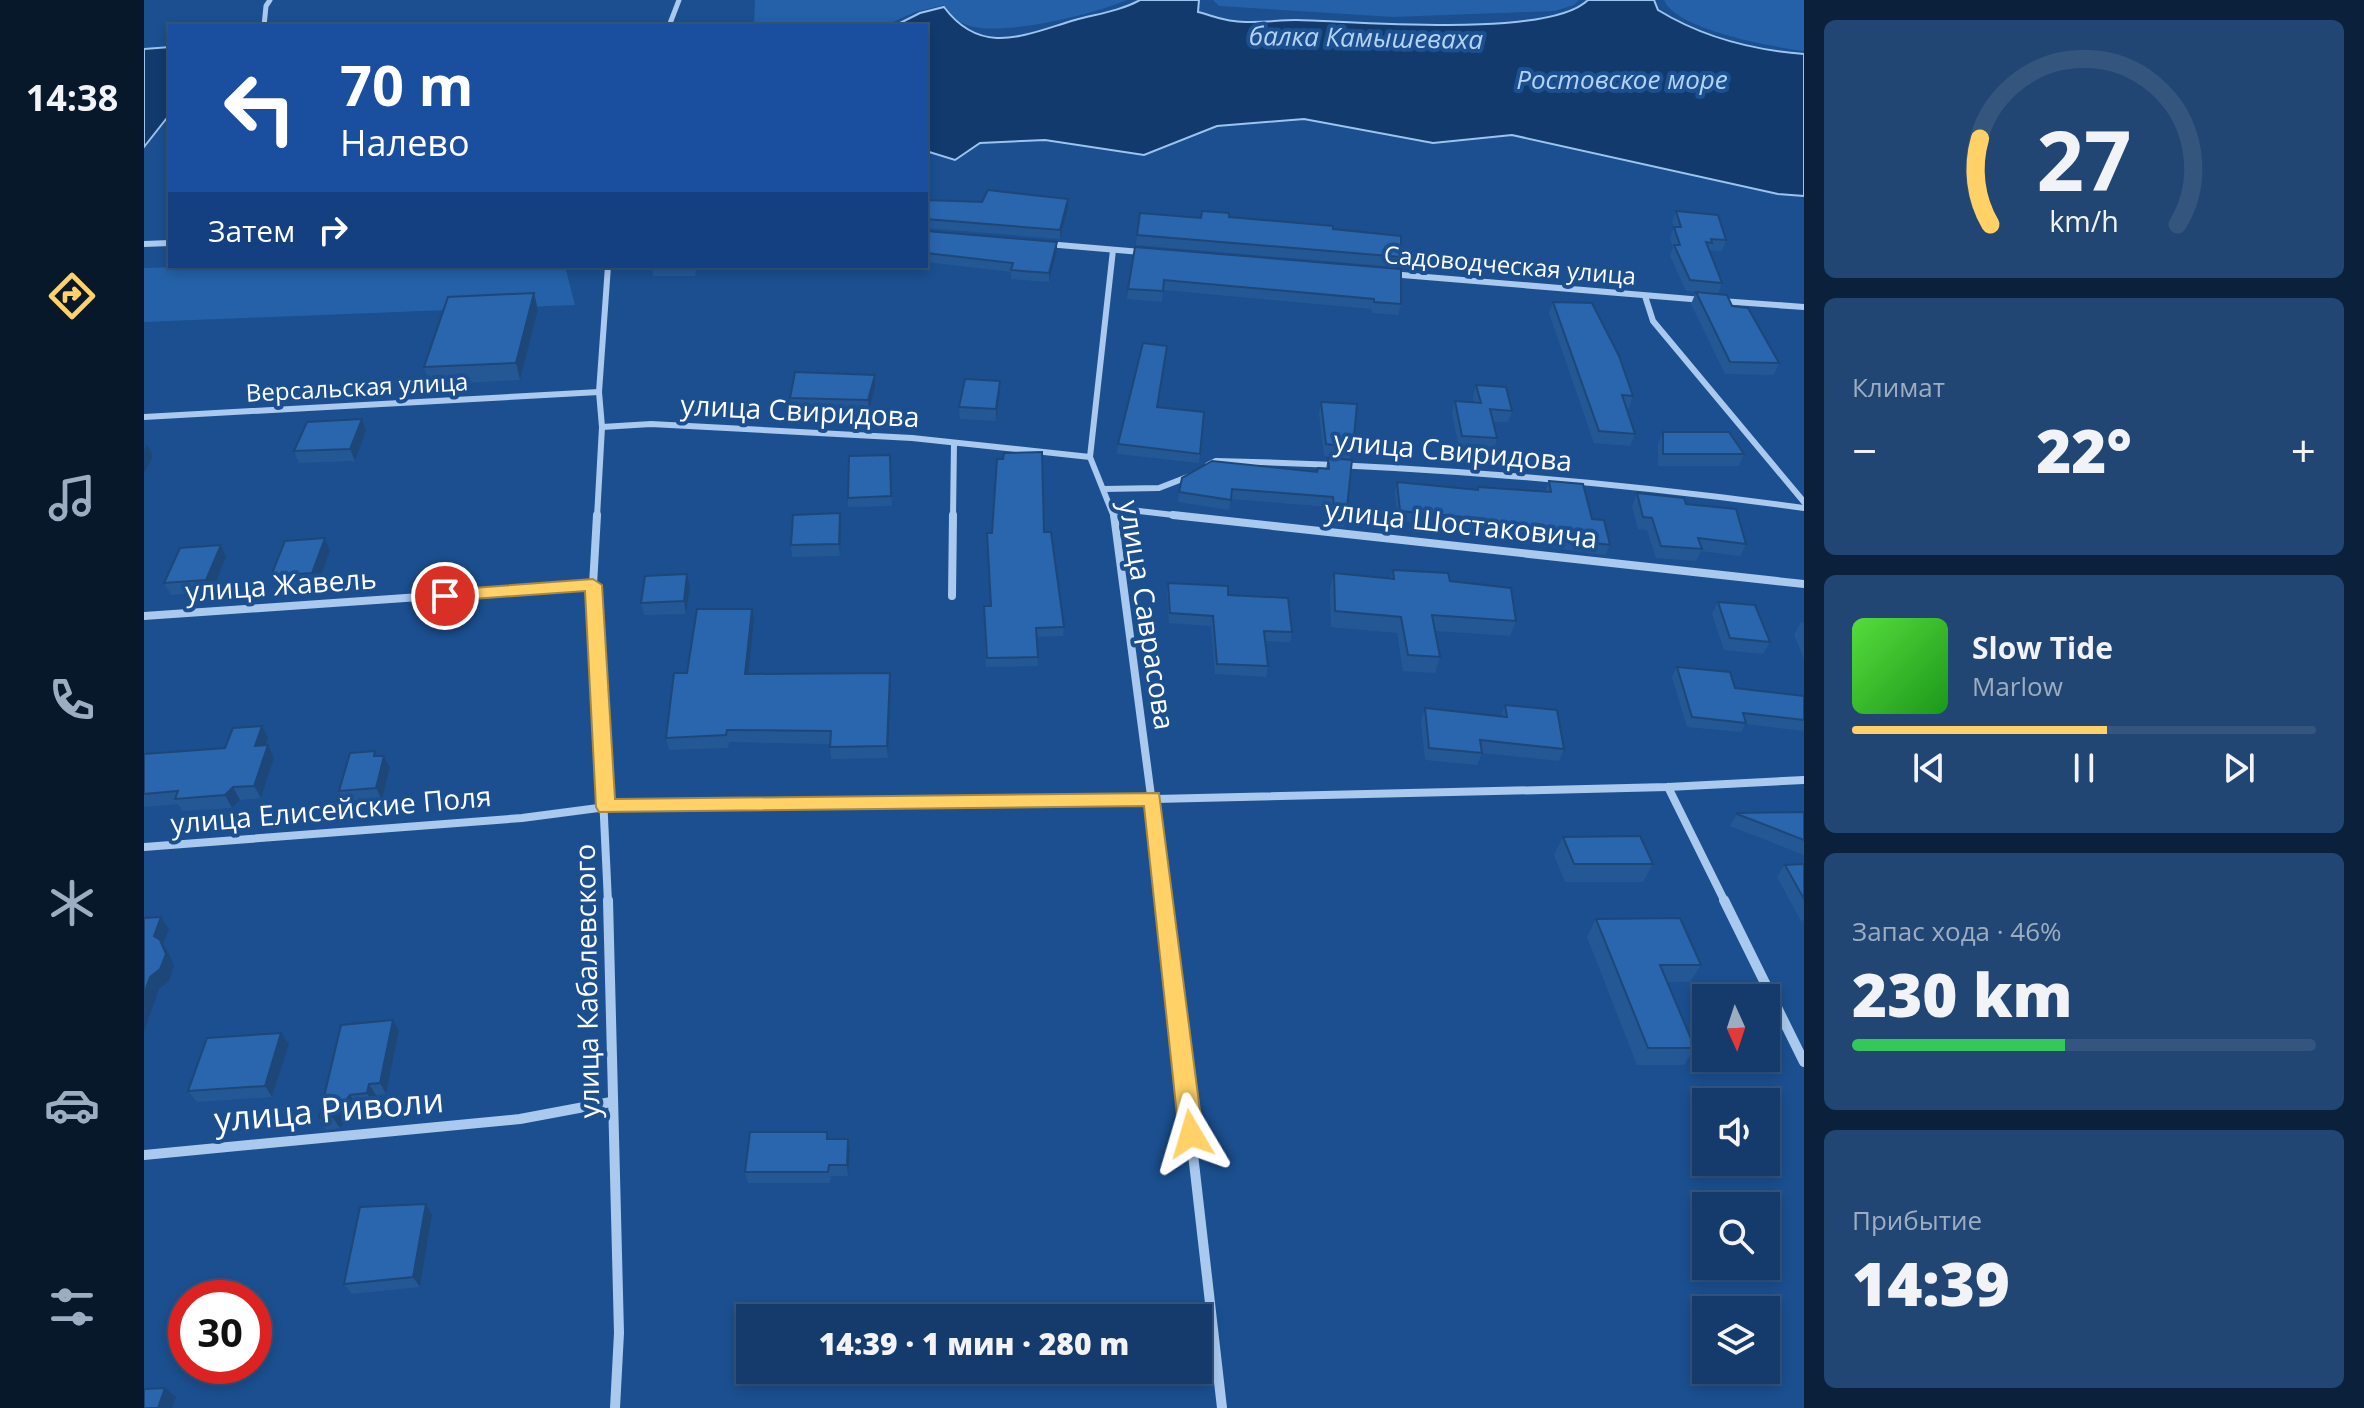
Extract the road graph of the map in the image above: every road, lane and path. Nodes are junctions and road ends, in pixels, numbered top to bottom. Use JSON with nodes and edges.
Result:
{"nodes":[{"id":1,"x":270,"y":0,"type":"edge"},
{"id":2,"x":679,"y":0,"type":"edge"},
{"id":3,"x":264,"y":24,"type":"edge"},
{"id":4,"x":670,"y":24,"type":"edge"},
{"id":5,"x":168,"y":243,"type":"edge"},
{"id":6,"x":1035,"y":243,"type":"edge"},
{"id":7,"x":144,"y":244,"type":"edge"},
{"id":8,"x":1113,"y":250,"type":"junction"},
{"id":9,"x":1144,"y":252,"type":"edge"},
{"id":10,"x":608,"y":268,"type":"edge"},
{"id":11,"x":1379,"y":273,"type":"edge"},
{"id":12,"x":1645,"y":296,"type":"junction"},
{"id":13,"x":1804,"y":307,"type":"edge"},
{"id":14,"x":599,"y":392,"type":"junction"},
{"id":15,"x":144,"y":417,"type":"edge"},
{"id":16,"x":602,"y":427,"type":"junction"},
{"id":17,"x":954,"y":443,"type":"junction"},
{"id":18,"x":1090,"y":457,"type":"junction"},
{"id":19,"x":1205,"y":467,"type":"edge"},
{"id":20,"x":1194,"y":474,"type":"edge"},
{"id":21,"x":1104,"y":489,"type":"junction"},
{"id":22,"x":1804,"y":502,"type":"edge"},
{"id":23,"x":1113,"y":508,"type":"junction"},
{"id":24,"x":1804,"y":508,"type":"edge"},
{"id":25,"x":1804,"y":584,"type":"edge"},
{"id":26,"x":593,"y":585,"type":"junction"},
{"id":27,"x":952,"y":596,"type":"dead end"},
{"id":28,"x":144,"y":616,"type":"edge"},
{"id":29,"x":1804,"y":780,"type":"edge"},
{"id":30,"x":1668,"y":787,"type":"junction"},
{"id":31,"x":1153,"y":799,"type":"junction"},
{"id":32,"x":606,"y":807,"type":"junction"},
{"id":33,"x":144,"y":847,"type":"edge"},
{"id":34,"x":1804,"y":1062,"type":"edge"},
{"id":35,"x":611,"y":1102,"type":"junction"},
{"id":36,"x":144,"y":1155,"type":"edge"},
{"id":37,"x":615,"y":1408,"type":"edge"},
{"id":38,"x":1222,"y":1408,"type":"edge"}],
"edges":[{"from":1,"to":3,"type":"street"},
{"from":2,"to":4,"type":"street"},
{"from":5,"to":7,"type":"street"},
{"from":6,"to":8,"type":"street"},
{"from":8,"to":9,"type":"street"},
{"from":8,"to":18,"type":"street","name":"улица Саврасова"},
{"from":10,"to":14,"type":"street","name":"улица Кабалевского"},
{"from":11,"to":12,"type":"street","name":"Садоводческая улица"},
{"from":12,"to":13,"type":"street","name":"Садоводческая улица"},
{"from":12,"to":22,"type":"street"},
{"from":14,"to":15,"type":"street","name":"Версальская улица"},
{"from":14,"to":16,"type":"street","name":"улица Кабалевского"},
{"from":16,"to":17,"type":"street","name":"улица Свиридова"},
{"from":16,"to":26,"type":"street","name":"улица Кабалевского"},
{"from":17,"to":18,"type":"street","name":"улица Свиридова"},
{"from":17,"to":27,"type":"street"},
{"from":18,"to":21,"type":"street","name":"улица Саврасова"},
{"from":19,"to":24,"type":"street","name":"улица Свиридова"},
{"from":20,"to":21,"type":"street"},
{"from":21,"to":23,"type":"street","name":"улица Саврасова"},
{"from":23,"to":25,"type":"street","name":"улица Шостаковича"},
{"from":23,"to":31,"type":"street","name":"улица Саврасова"},
{"from":26,"to":28,"type":"street","name":"улица Жавель"},
{"from":26,"to":32,"type":"street","name":"улица Кабалевского"},
{"from":29,"to":30,"type":"street"},
{"from":30,"to":31,"type":"street"},
{"from":30,"to":34,"type":"street"},
{"from":31,"to":32,"type":"street","name":"улица Елисейские Поля"},
{"from":31,"to":38,"type":"street","name":"улица Саврасова"},
{"from":32,"to":33,"type":"street","name":"улица Елисейские Поля"},
{"from":32,"to":35,"type":"street","name":"улица Кабалевского"},
{"from":35,"to":36,"type":"street","name":"улица Риволи"},
{"from":35,"to":37,"type":"street","name":"улица Кабалевского"}]}
